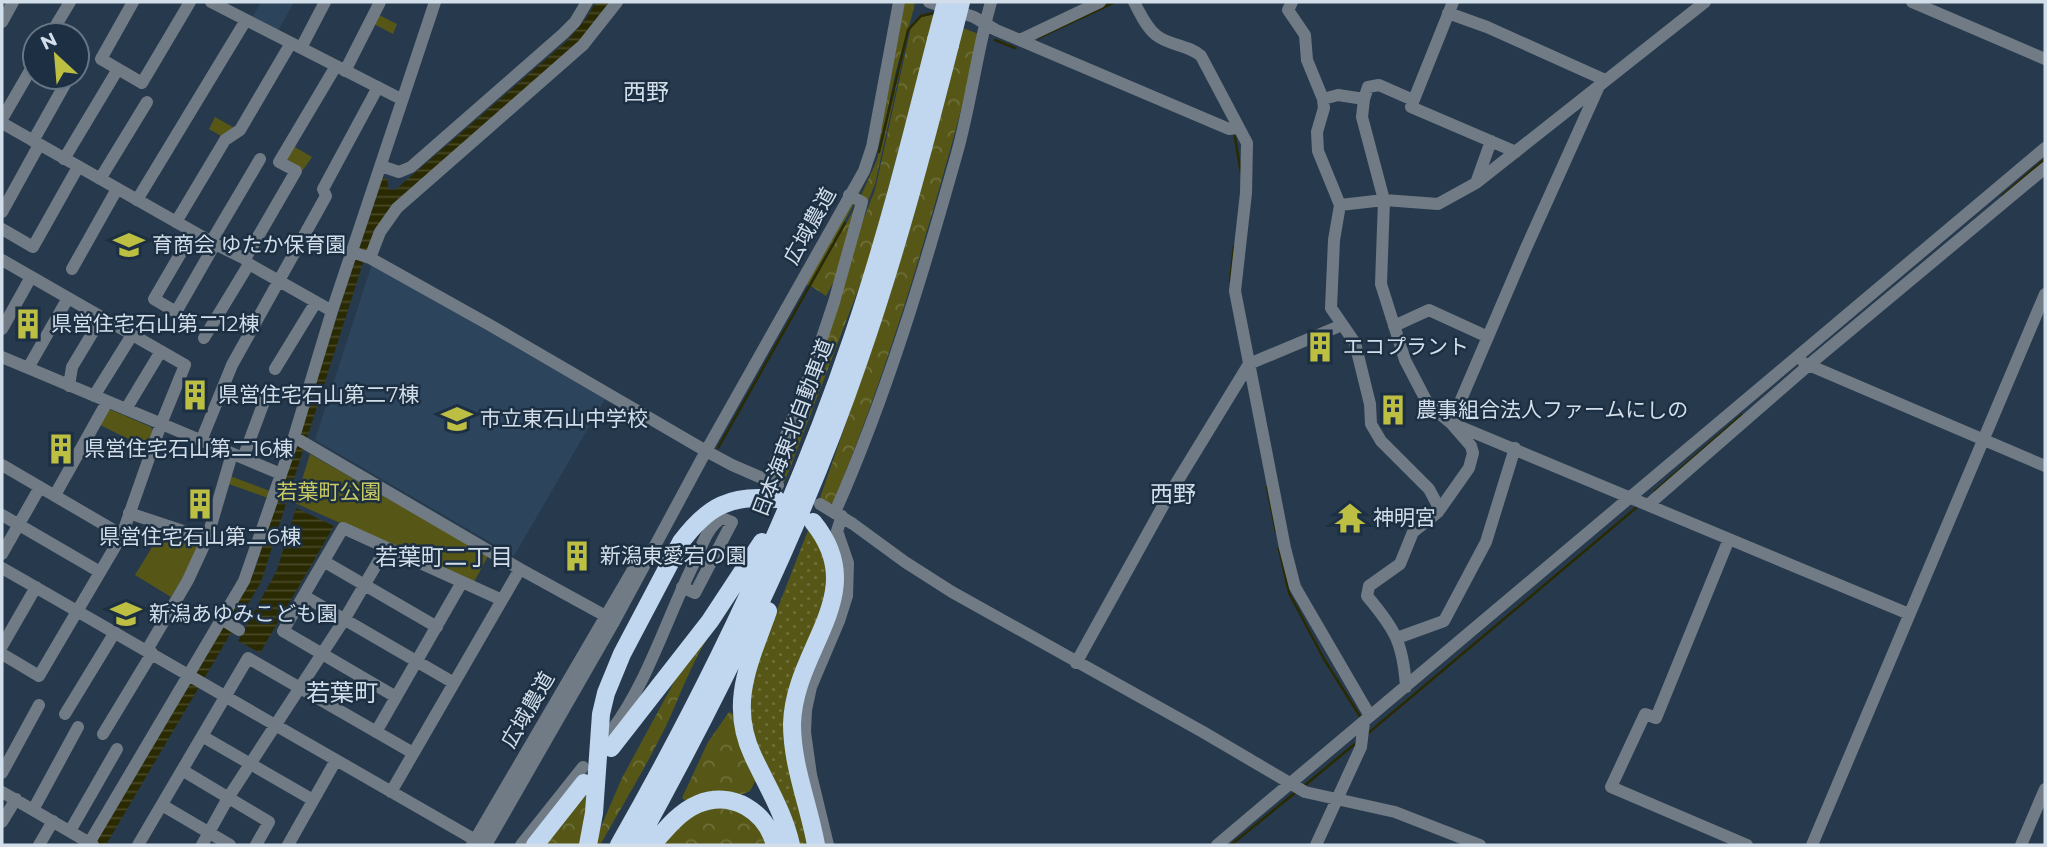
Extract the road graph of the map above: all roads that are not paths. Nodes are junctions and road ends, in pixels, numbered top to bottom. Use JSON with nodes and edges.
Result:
{"nodes":[{"id":1,"x":70,"y":2,"type":"edge"},
{"id":2,"x":133,"y":2,"type":"edge"},
{"id":3,"x":190,"y":2,"type":"edge"},
{"id":4,"x":211,"y":2,"type":"edge"},
{"id":5,"x":325,"y":2,"type":"edge"},
{"id":6,"x":380,"y":2,"type":"edge"},
{"id":7,"x":435,"y":2,"type":"edge"},
{"id":8,"x":587,"y":2,"type":"edge"},
{"id":9,"x":617,"y":2,"type":"edge"},
{"id":10,"x":899,"y":2,"type":"edge"},
{"id":11,"x":929,"y":2,"type":"edge"},
{"id":12,"x":946,"y":2,"type":"edge"},
{"id":13,"x":961,"y":2,"type":"edge"},
{"id":14,"x":991,"y":2,"type":"edge"},
{"id":15,"x":1100,"y":2,"type":"edge"},
{"id":16,"x":1134,"y":2,"type":"edge"},
{"id":17,"x":1292,"y":2,"type":"edge"},
{"id":18,"x":1705,"y":2,"type":"edge"},
{"id":19,"x":1912,"y":2,"type":"edge"},
{"id":20,"x":235,"y":7,"type":"edge"},
{"id":21,"x":1451,"y":7,"type":"edge"},
{"id":22,"x":246,"y":20,"type":"junction"},
{"id":23,"x":58,"y":21,"type":"edge"},
{"id":24,"x":986,"y":24,"type":"junction"},
{"id":25,"x":567,"y":36,"type":"dead end"},
{"id":26,"x":1020,"y":40,"type":"junction"},
{"id":27,"x":943,"y":43,"type":"junction"},
{"id":28,"x":581,"y":44,"type":"dead end"},
{"id":29,"x":296,"y":45,"type":"junction"},
{"id":30,"x":2045,"y":59,"type":"edge"},
{"id":31,"x":341,"y":68,"type":"junction"},
{"id":32,"x":118,"y":69,"type":"junction"},
{"id":33,"x":1602,"y":83,"type":"junction"},
{"id":34,"x":378,"y":87,"type":"junction"},
{"id":35,"x":21,"y":90,"type":"edge"},
{"id":36,"x":62,"y":91,"type":"edge"},
{"id":37,"x":401,"y":99,"type":"junction"},
{"id":38,"x":1323,"y":99,"type":"junction"},
{"id":39,"x":1364,"y":99,"type":"junction"},
{"id":40,"x":1413,"y":100,"type":"junction"},
{"id":41,"x":147,"y":102,"type":"dead end"},
{"id":42,"x":486,"y":104,"type":"junction"},
{"id":43,"x":502,"y":113,"type":"junction"},
{"id":44,"x":3,"y":126,"type":"edge"},
{"id":45,"x":1239,"y":128,"type":"junction"},
{"id":46,"x":1490,"y":141,"type":"junction"},
{"id":47,"x":36,"y":143,"type":"junction"},
{"id":48,"x":2045,"y":148,"type":"edge"},
{"id":49,"x":1516,"y":152,"type":"junction"},
{"id":50,"x":64,"y":159,"type":"junction"},
{"id":51,"x":260,"y":159,"type":"dead end"},
{"id":52,"x":381,"y":166,"type":"junction"},
{"id":53,"x":78,"y":167,"type":"junction"},
{"id":54,"x":2045,"y":167,"type":"edge"},
{"id":55,"x":100,"y":179,"type":"junction"},
{"id":56,"x":408,"y":183,"type":"junction"},
{"id":57,"x":1476,"y":183,"type":"junction"},
{"id":58,"x":117,"y":189,"type":"junction"},
{"id":59,"x":849,"y":195,"type":"junction"},
{"id":60,"x":137,"y":200,"type":"junction"},
{"id":61,"x":1384,"y":200,"type":"junction"},
{"id":62,"x":1340,"y":205,"type":"junction"},
{"id":63,"x":2,"y":212,"type":"edge"},
{"id":64,"x":176,"y":222,"type":"junction"},
{"id":65,"x":1958,"y":222,"type":"junction"},
{"id":66,"x":2,"y":229,"type":"edge"},
{"id":67,"x":1973,"y":229,"type":"junction"},
{"id":68,"x":193,"y":232,"type":"junction"},
{"id":69,"x":213,"y":243,"type":"junction"},
{"id":70,"x":361,"y":255,"type":"junction"},
{"id":71,"x":2,"y":260,"type":"edge"},
{"id":72,"x":247,"y":261,"type":"junction"},
{"id":73,"x":72,"y":269,"type":"dead end"},
{"id":74,"x":31,"y":277,"type":"junction"},
{"id":75,"x":279,"y":280,"type":"junction"},
{"id":76,"x":2045,"y":294,"type":"edge"},
{"id":77,"x":68,"y":298,"type":"junction"},
{"id":78,"x":316,"y":302,"type":"junction"},
{"id":79,"x":332,"y":311,"type":"junction"},
{"id":80,"x":102,"y":317,"type":"junction"},
{"id":81,"x":1342,"y":325,"type":"junction"},
{"id":82,"x":1394,"y":326,"type":"junction"},
{"id":83,"x":2,"y":329,"type":"edge"},
{"id":84,"x":853,"y":334,"type":"junction"},
{"id":85,"x":132,"y":335,"type":"junction"},
{"id":86,"x":1488,"y":337,"type":"junction"},
{"id":87,"x":204,"y":338,"type":"dead end"},
{"id":88,"x":161,"y":351,"type":"junction"},
{"id":89,"x":2,"y":357,"type":"edge"},
{"id":90,"x":1793,"y":360,"type":"junction"},
{"id":91,"x":1249,"y":364,"type":"junction"},
{"id":92,"x":1810,"y":364,"type":"junction"},
{"id":93,"x":28,"y":368,"type":"junction"},
{"id":94,"x":275,"y":369,"type":"dead end"},
{"id":95,"x":69,"y":386,"type":"junction"},
{"id":96,"x":268,"y":391,"type":"dead end"},
{"id":97,"x":94,"y":396,"type":"junction"},
{"id":98,"x":107,"y":402,"type":"junction"},
{"id":99,"x":126,"y":409,"type":"junction"},
{"id":100,"x":1451,"y":423,"type":"junction"},
{"id":101,"x":160,"y":424,"type":"junction"},
{"id":102,"x":294,"y":437,"type":"junction"},
{"id":103,"x":1983,"y":440,"type":"junction"},
{"id":104,"x":201,"y":441,"type":"junction"},
{"id":105,"x":829,"y":443,"type":"junction"},
{"id":106,"x":1516,"y":448,"type":"junction"},
{"id":107,"x":706,"y":450,"type":"junction"},
{"id":108,"x":238,"y":456,"type":"junction"},
{"id":109,"x":2,"y":465,"type":"edge"},
{"id":110,"x":2045,"y":466,"type":"edge"},
{"id":111,"x":281,"y":474,"type":"junction"},
{"id":112,"x":40,"y":487,"type":"junction"},
{"id":113,"x":774,"y":488,"type":"junction"},
{"id":114,"x":55,"y":495,"type":"junction"},
{"id":115,"x":1631,"y":499,"type":"junction"},
{"id":116,"x":820,"y":504,"type":"dead end"},
{"id":117,"x":1648,"y":505,"type":"junction"},
{"id":118,"x":1438,"y":512,"type":"junction"},
{"id":119,"x":129,"y":513,"type":"junction"},
{"id":120,"x":838,"y":514,"type":"junction"},
{"id":121,"x":2,"y":515,"type":"edge"},
{"id":122,"x":813,"y":522,"type":"dead end"},
{"id":123,"x":18,"y":525,"type":"junction"},
{"id":124,"x":122,"y":535,"type":"junction"},
{"id":125,"x":207,"y":539,"type":"junction"},
{"id":126,"x":1729,"y":539,"type":"junction"},
{"id":127,"x":386,"y":548,"type":"junction"},
{"id":128,"x":2,"y":554,"type":"edge"},
{"id":129,"x":325,"y":562,"type":"junction"},
{"id":130,"x":2,"y":568,"type":"edge"},
{"id":131,"x":520,"y":569,"type":"junction"},
{"id":132,"x":100,"y":572,"type":"junction"},
{"id":133,"x":462,"y":582,"type":"junction"},
{"id":134,"x":364,"y":584,"type":"junction"},
{"id":135,"x":36,"y":587,"type":"junction"},
{"id":136,"x":682,"y":587,"type":"junction"},
{"id":137,"x":304,"y":596,"type":"junction"},
{"id":138,"x":502,"y":600,"type":"junction"},
{"id":139,"x":79,"y":611,"type":"junction"},
{"id":140,"x":1909,"y":614,"type":"junction"},
{"id":141,"x":610,"y":618,"type":"junction"},
{"id":142,"x":221,"y":619,"type":"junction"},
{"id":143,"x":344,"y":620,"type":"junction"},
{"id":144,"x":1444,"y":621,"type":"junction"},
{"id":145,"x":437,"y":626,"type":"junction"},
{"id":146,"x":239,"y":630,"type":"dead end"},
{"id":147,"x":115,"y":632,"type":"junction"},
{"id":148,"x":1397,"y":638,"type":"junction"},
{"id":149,"x":1464,"y":638,"type":"junction"},
{"id":150,"x":2,"y":646,"type":"edge"},
{"id":151,"x":149,"y":652,"type":"junction"},
{"id":152,"x":2,"y":654,"type":"edge"},
{"id":153,"x":322,"y":654,"type":"junction"},
{"id":154,"x":416,"y":662,"type":"junction"},
{"id":155,"x":1076,"y":663,"type":"junction"},
{"id":156,"x":188,"y":674,"type":"junction"},
{"id":157,"x":454,"y":683,"type":"junction"},
{"id":158,"x":1406,"y":687,"type":"junction"},
{"id":159,"x":299,"y":688,"type":"junction"},
{"id":160,"x":226,"y":696,"type":"junction"},
{"id":161,"x":396,"y":697,"type":"junction"},
{"id":162,"x":39,"y":705,"type":"dead end"},
{"id":163,"x":65,"y":714,"type":"dead end"},
{"id":164,"x":1367,"y":719,"type":"junction"},
{"id":165,"x":275,"y":725,"type":"junction"},
{"id":166,"x":78,"y":727,"type":"dead end"},
{"id":167,"x":376,"y":732,"type":"junction"},
{"id":168,"x":103,"y":734,"type":"dead end"},
{"id":169,"x":202,"y":736,"type":"junction"},
{"id":170,"x":611,"y":739,"type":"joint"},
{"id":171,"x":117,"y":749,"type":"dead end"},
{"id":172,"x":413,"y":753,"type":"junction"},
{"id":173,"x":336,"y":760,"type":"junction"},
{"id":174,"x":250,"y":764,"type":"junction"},
{"id":175,"x":182,"y":770,"type":"junction"},
{"id":176,"x":2,"y":774,"type":"edge"},
{"id":177,"x":583,"y":775,"type":"joint"},
{"id":178,"x":1289,"y":784,"type":"junction"},
{"id":179,"x":2045,"y":789,"type":"edge"},
{"id":180,"x":2,"y":792,"type":"edge"},
{"id":181,"x":391,"y":792,"type":"junction"},
{"id":182,"x":228,"y":798,"type":"junction"},
{"id":183,"x":16,"y":799,"type":"junction"},
{"id":184,"x":1336,"y":799,"type":"junction"},
{"id":185,"x":313,"y":800,"type":"junction"},
{"id":186,"x":162,"y":805,"type":"junction"},
{"id":187,"x":33,"y":810,"type":"junction"},
{"id":188,"x":53,"y":821,"type":"junction"},
{"id":189,"x":2,"y":822,"type":"edge"},
{"id":190,"x":70,"y":831,"type":"junction"},
{"id":191,"x":206,"y":839,"type":"edge"},
{"id":192,"x":142,"y":844,"type":"edge"},
{"id":193,"x":479,"y":844,"type":"edge"},
{"id":194,"x":39,"y":845,"type":"edge"},
{"id":195,"x":90,"y":845,"type":"edge"},
{"id":196,"x":230,"y":845,"type":"edge"},
{"id":197,"x":256,"y":845,"type":"edge"},
{"id":198,"x":288,"y":845,"type":"edge"},
{"id":199,"x":520,"y":845,"type":"edge"},
{"id":200,"x":535,"y":845,"type":"edge"},
{"id":201,"x":588,"y":845,"type":"edge"},
{"id":202,"x":619,"y":845,"type":"edge"},
{"id":203,"x":636,"y":845,"type":"edge"},
{"id":204,"x":652,"y":845,"type":"edge"},
{"id":205,"x":775,"y":845,"type":"edge"},
{"id":206,"x":791,"y":845,"type":"edge"},
{"id":207,"x":816,"y":845,"type":"edge"},
{"id":208,"x":828,"y":845,"type":"edge"},
{"id":209,"x":1217,"y":845,"type":"edge"},
{"id":210,"x":1316,"y":845,"type":"edge"},
{"id":211,"x":1480,"y":845,"type":"edge"},
{"id":212,"x":1746,"y":845,"type":"edge"},
{"id":213,"x":1812,"y":845,"type":"edge"},
{"id":214,"x":2021,"y":845,"type":"edge"}],
"edges":[{"from":1,"to":23,"type":"street"},
{"from":2,"to":32,"type":"street"},
{"from":3,"to":32,"type":"street"},
{"from":4,"to":20,"type":"street"},
{"from":5,"to":29,"type":"street"},
{"from":6,"to":31,"type":"street"},
{"from":7,"to":37,"type":"street"},
{"from":8,"to":42,"type":"street"},
{"from":9,"to":43,"type":"street"},
{"from":10,"to":59,"type":"street","name":"広域農道"},
{"from":11,"to":24,"type":"street"},
{"from":12,"to":27,"type":"highway","name":"日本海東北自動車道","bridge":true},
{"from":13,"to":27,"type":"highway","name":"日本海東北自動車道","bridge":true},
{"from":14,"to":24,"type":"street"},
{"from":15,"to":26,"type":"street"},
{"from":16,"to":45,"type":"street"},
{"from":17,"to":38,"type":"street"},
{"from":18,"to":33,"type":"street"},
{"from":19,"to":30,"type":"street"},
{"from":20,"to":22,"type":"street"},
{"from":21,"to":33,"type":"street"},
{"from":21,"to":40,"type":"street"},
{"from":22,"to":29,"type":"street"},
{"from":22,"to":60,"type":"street"},
{"from":24,"to":26,"type":"street"},
{"from":24,"to":120,"type":"street"},
{"from":25,"to":28,"type":"street"},
{"from":26,"to":45,"type":"street"},
{"from":27,"to":84,"type":"highway","name":"日本海東北自動車道"},
{"from":27,"to":105,"type":"highway","name":"日本海東北自動車道"},
{"from":29,"to":31,"type":"street"},
{"from":29,"to":64,"type":"street"},
{"from":31,"to":34,"type":"street"},
{"from":31,"to":72,"type":"street"},
{"from":32,"to":50,"type":"street"},
{"from":33,"to":49,"type":"street"},
{"from":33,"to":86,"type":"street"},
{"from":34,"to":37,"type":"street"},
{"from":34,"to":75,"type":"street"},
{"from":35,"to":44,"type":"street"},
{"from":36,"to":47,"type":"street"},
{"from":37,"to":52,"type":"street"},
{"from":38,"to":39,"type":"street"},
{"from":38,"to":62,"type":"street"},
{"from":39,"to":40,"type":"street"},
{"from":39,"to":61,"type":"street"},
{"from":40,"to":46,"type":"street"},
{"from":41,"to":55,"type":"street"},
{"from":42,"to":43,"type":"street"},
{"from":42,"to":56,"type":"street"},
{"from":43,"to":56,"type":"street"},
{"from":44,"to":47,"type":"street"},
{"from":45,"to":91,"type":"street"},
{"from":46,"to":49,"type":"street"},
{"from":46,"to":57,"type":"street"},
{"from":47,"to":50,"type":"street"},
{"from":47,"to":63,"type":"street"},
{"from":48,"to":65,"type":"street"},
{"from":49,"to":57,"type":"street"},
{"from":50,"to":53,"type":"street"},
{"from":51,"to":69,"type":"street"},
{"from":52,"to":56,"type":"street"},
{"from":52,"to":70,"type":"street"},
{"from":53,"to":55,"type":"street"},
{"from":53,"to":66,"type":"street"},
{"from":54,"to":67,"type":"street"},
{"from":55,"to":58,"type":"street"},
{"from":56,"to":70,"type":"street"},
{"from":57,"to":61,"type":"street"},
{"from":58,"to":60,"type":"street"},
{"from":58,"to":73,"type":"street"},
{"from":59,"to":107,"type":"street","name":"広域農道"},
{"from":59,"to":113,"type":"street"},
{"from":60,"to":64,"type":"street"},
{"from":61,"to":62,"type":"street"},
{"from":61,"to":82,"type":"street"},
{"from":62,"to":81,"type":"street"},
{"from":64,"to":68,"type":"street"},
{"from":65,"to":67,"type":"street"},
{"from":65,"to":90,"type":"street"},
{"from":67,"to":92,"type":"street"},
{"from":68,"to":69,"type":"street"},
{"from":68,"to":69,"type":"street"},
{"from":69,"to":72,"type":"street"},
{"from":70,"to":79,"type":"street"},
{"from":70,"to":107,"type":"street"},
{"from":71,"to":74,"type":"street"},
{"from":72,"to":75,"type":"street"},
{"from":72,"to":87,"type":"street"},
{"from":74,"to":77,"type":"street"},
{"from":74,"to":83,"type":"street"},
{"from":75,"to":78,"type":"street"},
{"from":75,"to":104,"type":"street"},
{"from":76,"to":103,"type":"street"},
{"from":77,"to":80,"type":"street"},
{"from":77,"to":93,"type":"street"},
{"from":78,"to":79,"type":"street"},
{"from":78,"to":94,"type":"street"},
{"from":79,"to":102,"type":"street"},
{"from":80,"to":85,"type":"street"},
{"from":80,"to":95,"type":"street"},
{"from":81,"to":91,"type":"street"},
{"from":81,"to":118,"type":"street"},
{"from":82,"to":86,"type":"street"},
{"from":82,"to":100,"type":"street"},
{"from":84,"to":170,"type":"highway"},
{"from":84,"to":202,"type":"highway","name":"日本海東北自動車道"},
{"from":85,"to":88,"type":"street"},
{"from":85,"to":97,"type":"street"},
{"from":86,"to":100,"type":"street"},
{"from":88,"to":99,"type":"street"},
{"from":88,"to":101,"type":"street"},
{"from":89,"to":93,"type":"street"},
{"from":90,"to":92,"type":"street"},
{"from":90,"to":115,"type":"street"},
{"from":91,"to":155,"type":"street"},
{"from":91,"to":164,"type":"street"},
{"from":92,"to":103,"type":"street"},
{"from":92,"to":117,"type":"street"},
{"from":93,"to":95,"type":"street"},
{"from":95,"to":97,"type":"street"},
{"from":96,"to":108,"type":"street"},
{"from":97,"to":98,"type":"street"},
{"from":98,"to":99,"type":"street"},
{"from":98,"to":114,"type":"street"},
{"from":99,"to":101,"type":"street"},
{"from":100,"to":106,"type":"street"},
{"from":100,"to":118,"type":"street"},
{"from":101,"to":104,"type":"street"},
{"from":101,"to":119,"type":"street"},
{"from":102,"to":111,"type":"street"},
{"from":102,"to":131,"type":"street"},
{"from":103,"to":110,"type":"street"},
{"from":103,"to":140,"type":"street"},
{"from":104,"to":108,"type":"street"},
{"from":105,"to":203,"type":"highway","name":"日本海東北自動車道"},
{"from":105,"to":206,"type":"highway"},
{"from":106,"to":115,"type":"street"},
{"from":106,"to":144,"type":"street"},
{"from":107,"to":113,"type":"street"},
{"from":107,"to":141,"type":"street","name":"広域農道"},
{"from":108,"to":111,"type":"street"},
{"from":108,"to":125,"type":"street"},
{"from":109,"to":112,"type":"street"},
{"from":111,"to":142,"type":"street"},
{"from":112,"to":114,"type":"street"},
{"from":112,"to":123,"type":"street"},
{"from":113,"to":201,"type":"highway"},
{"from":114,"to":124,"type":"street"},
{"from":115,"to":117,"type":"street"},
{"from":115,"to":149,"type":"street"},
{"from":116,"to":120,"type":"street"},
{"from":117,"to":126,"type":"street"},
{"from":118,"to":148,"type":"street"},
{"from":119,"to":124,"type":"street"},
{"from":119,"to":125,"type":"street"},
{"from":120,"to":155,"type":"street"},
{"from":120,"to":208,"type":"street"},
{"from":121,"to":123,"type":"street"},
{"from":122,"to":207,"type":"highway"},
{"from":123,"to":128,"type":"street"},
{"from":123,"to":132,"type":"street"},
{"from":124,"to":132,"type":"street"},
{"from":125,"to":151,"type":"street"},
{"from":126,"to":140,"type":"street"},
{"from":126,"to":212,"type":"street"},
{"from":127,"to":129,"type":"street"},
{"from":127,"to":133,"type":"street"},
{"from":127,"to":134,"type":"street"},
{"from":129,"to":134,"type":"street"},
{"from":129,"to":137,"type":"street"},
{"from":130,"to":135,"type":"street"},
{"from":131,"to":138,"type":"street"},
{"from":131,"to":141,"type":"street"},
{"from":132,"to":139,"type":"street"},
{"from":133,"to":138,"type":"street"},
{"from":133,"to":145,"type":"street"},
{"from":134,"to":143,"type":"street"},
{"from":134,"to":145,"type":"street"},
{"from":135,"to":139,"type":"street"},
{"from":135,"to":150,"type":"street"},
{"from":136,"to":136,"type":"street"},
{"from":136,"to":170,"type":"street"},
{"from":137,"to":143,"type":"street"},
{"from":137,"to":153,"type":"street"},
{"from":138,"to":157,"type":"street"},
{"from":139,"to":147,"type":"street"},
{"from":139,"to":152,"type":"street"},
{"from":140,"to":213,"type":"street"},
{"from":141,"to":193,"type":"street","name":"広域農道"},
{"from":142,"to":146,"type":"street"},
{"from":142,"to":156,"type":"street"},
{"from":143,"to":153,"type":"street"},
{"from":143,"to":154,"type":"street"},
{"from":144,"to":148,"type":"street"},
{"from":144,"to":149,"type":"street"},
{"from":145,"to":154,"type":"street"},
{"from":147,"to":151,"type":"street"},
{"from":147,"to":163,"type":"street"},
{"from":148,"to":158,"type":"street"},
{"from":149,"to":158,"type":"street"},
{"from":151,"to":156,"type":"street"},
{"from":151,"to":168,"type":"street"},
{"from":153,"to":159,"type":"street"},
{"from":153,"to":161,"type":"street"},
{"from":154,"to":157,"type":"street"},
{"from":154,"to":161,"type":"street"},
{"from":155,"to":178,"type":"street"},
{"from":156,"to":160,"type":"street"},
{"from":156,"to":195,"type":"street"},
{"from":157,"to":172,"type":"street"},
{"from":158,"to":164,"type":"street"},
{"from":159,"to":160,"type":"street"},
{"from":159,"to":165,"type":"street"},
{"from":159,"to":167,"type":"street"},
{"from":160,"to":165,"type":"street"},
{"from":160,"to":169,"type":"street"},
{"from":161,"to":167,"type":"street"},
{"from":162,"to":176,"type":"street"},
{"from":164,"to":178,"type":"street"},
{"from":164,"to":184,"type":"street"},
{"from":165,"to":173,"type":"street"},
{"from":165,"to":174,"type":"street"},
{"from":166,"to":187,"type":"street"},
{"from":167,"to":172,"type":"street"},
{"from":169,"to":174,"type":"street"},
{"from":169,"to":175,"type":"street"},
{"from":171,"to":190,"type":"street"},
{"from":172,"to":181,"type":"street"},
{"from":173,"to":181,"type":"street"},
{"from":173,"to":185,"type":"street"},
{"from":174,"to":182,"type":"street"},
{"from":174,"to":185,"type":"street"},
{"from":175,"to":182,"type":"street"},
{"from":175,"to":186,"type":"street"},
{"from":177,"to":199,"type":"street"},
{"from":177,"to":200,"type":"highway"},
{"from":178,"to":184,"type":"street"},
{"from":178,"to":209,"type":"street"},
{"from":179,"to":214,"type":"street"},
{"from":180,"to":183,"type":"street"},
{"from":181,"to":193,"type":"street"},
{"from":182,"to":191,"type":"street"},
{"from":182,"to":197,"type":"street"},
{"from":183,"to":187,"type":"street"},
{"from":183,"to":189,"type":"street"},
{"from":184,"to":210,"type":"street"},
{"from":184,"to":211,"type":"street"},
{"from":185,"to":198,"type":"street"},
{"from":186,"to":191,"type":"street"},
{"from":186,"to":192,"type":"street"},
{"from":187,"to":188,"type":"street"},
{"from":188,"to":190,"type":"street"},
{"from":188,"to":194,"type":"street"},
{"from":190,"to":195,"type":"street"},
{"from":191,"to":196,"type":"street"},
{"from":204,"to":205,"type":"highway"}]}
